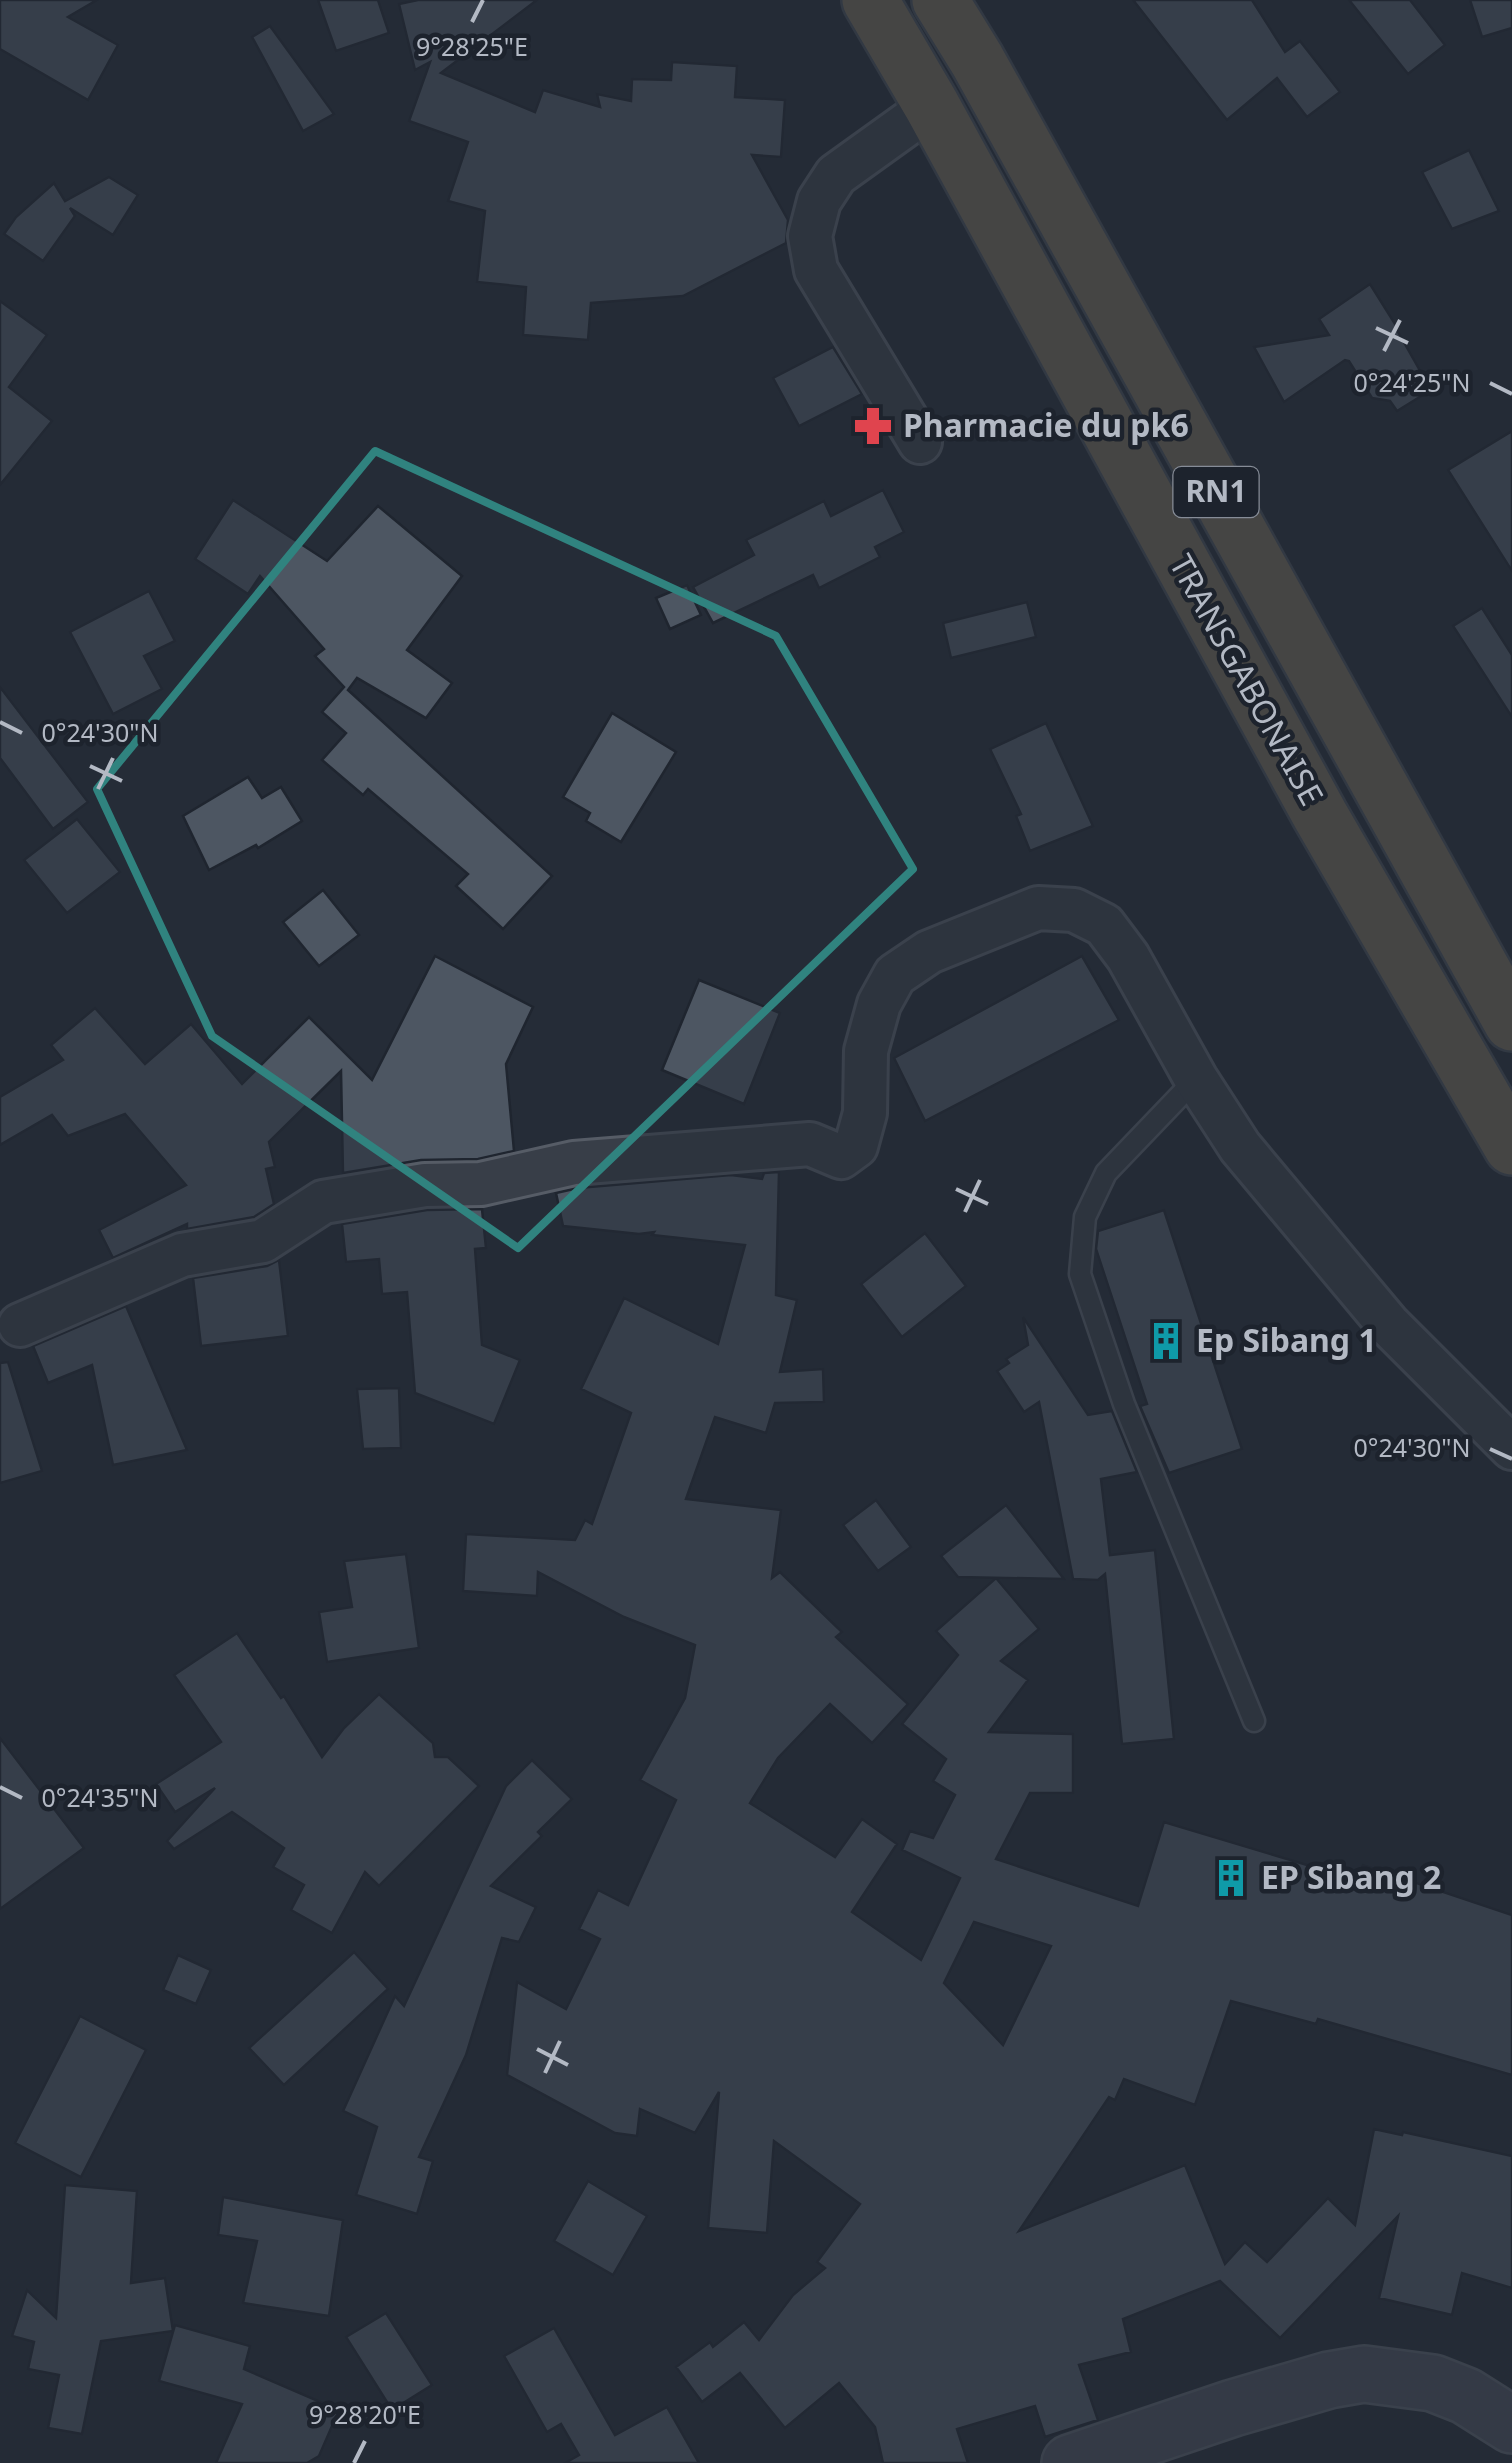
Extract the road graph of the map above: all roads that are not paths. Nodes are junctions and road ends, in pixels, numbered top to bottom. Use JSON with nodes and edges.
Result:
{"nodes":[{"id":1,"x":870,"y":0,"type":"edge"},
{"id":2,"x":940,"y":0,"type":"edge"},
{"id":3,"x":932,"y":106,"type":"junction"},
{"id":4,"x":920,"y":442,"type":"dead end"},
{"id":5,"x":1512,"y":1023,"type":"edge"},
{"id":6,"x":1196,"y":1079,"type":"junction"},
{"id":7,"x":1512,"y":1147,"type":"edge"},
{"id":8,"x":20,"y":1324,"type":"dead end"},
{"id":9,"x":1512,"y":1448,"type":"edge"},
{"id":10,"x":1254,"y":1721,"type":"dead end"},
{"id":11,"x":1512,"y":2425,"type":"edge"},
{"id":12,"x":1070,"y":2463,"type":"edge"}],
"edges":[{"from":1,"to":3,"type":"highway","name":"TRANSGABONAISE","number":"RN1"},
{"from":2,"to":5,"type":"highway","name":"TRANSGABONAISE","number":"RN1"},
{"from":3,"to":4,"type":"street"},
{"from":3,"to":7,"type":"highway","name":"TRANSGABONAISE","number":"RN1"},
{"from":6,"to":8,"type":"street"},
{"from":6,"to":9,"type":"street"},
{"from":6,"to":10,"type":"lane"},
{"from":11,"to":12,"type":"street"}]}
